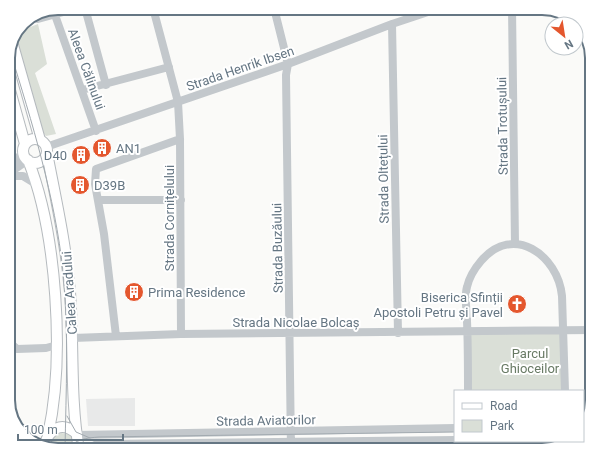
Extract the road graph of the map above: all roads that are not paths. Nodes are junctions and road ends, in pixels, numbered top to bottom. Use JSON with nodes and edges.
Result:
{"nodes":[{"id":1,"x":55,"y":15,"type":"edge"},
{"id":2,"x":87,"y":15,"type":"edge"},
{"id":3,"x":155,"y":15,"type":"edge"},
{"id":4,"x":276,"y":15,"type":"edge"},
{"id":5,"x":419,"y":15,"type":"edge"},
{"id":6,"x":512,"y":15,"type":"edge"},
{"id":7,"x":52,"y":16,"type":"edge"},
{"id":8,"x":40,"y":18,"type":"edge"},
{"id":9,"x":392,"y":24,"type":"junction"},
{"id":10,"x":15,"y":53,"type":"edge"},
{"id":11,"x":288,"y":64,"type":"junction"},
{"id":12,"x":169,"y":68,"type":"junction"},
{"id":13,"x":106,"y":85,"type":"junction"},
{"id":14,"x":82,"y":90,"type":"junction"},
{"id":15,"x":178,"y":102,"type":"junction"},
{"id":16,"x":15,"y":111,"type":"edge"},
{"id":17,"x":96,"y":131,"type":"junction"},
{"id":18,"x":180,"y":139,"type":"junction"},
{"id":19,"x":44,"y":147,"type":"junction"},
{"id":20,"x":26,"y":154,"type":"junction"},
{"id":21,"x":15,"y":162,"type":"edge"},
{"id":22,"x":15,"y":167,"type":"edge"},
{"id":23,"x":15,"y":175,"type":"edge"},
{"id":24,"x":36,"y":184,"type":"junction"},
{"id":25,"x":98,"y":200,"type":"junction"},
{"id":26,"x":181,"y":200,"type":"junction"},
{"id":27,"x":515,"y":244,"type":"junction"},
{"id":28,"x":562,"y":330,"type":"junction"},
{"id":29,"x":585,"y":330,"type":"edge"},
{"id":30,"x":467,"y":332,"type":"junction"},
{"id":31,"x":398,"y":333,"type":"junction"},
{"id":32,"x":181,"y":334,"type":"junction"},
{"id":33,"x":290,"y":335,"type":"junction"},
{"id":34,"x":116,"y":336,"type":"junction"},
{"id":35,"x":73,"y":338,"type":"junction"},
{"id":36,"x":56,"y":345,"type":"junction"},
{"id":37,"x":15,"y":348,"type":"edge"},
{"id":38,"x":468,"y":390,"type":"edge"},
{"id":39,"x":565,"y":390,"type":"edge"},
{"id":40,"x":454,"y":428,"type":"edge"},
{"id":41,"x":291,"y":431,"type":"junction"},
{"id":42,"x":77,"y":434,"type":"junction"},
{"id":43,"x":48,"y":435,"type":"junction"},
{"id":44,"x":454,"y":440,"type":"edge"},
{"id":45,"x":45,"y":441,"type":"edge"},
{"id":46,"x":78,"y":443,"type":"edge"},
{"id":47,"x":291,"y":443,"type":"edge"},
{"id":48,"x":373,"y":443,"type":"edge"}],
"edges":[{"from":1,"to":14,"type":"street","name":"Aleea Călinului"},
{"from":2,"to":13,"type":"street"},
{"from":3,"to":12,"type":"street","name":"Strada Cornițelului"},
{"from":4,"to":11,"type":"street"},
{"from":5,"to":9,"type":"street","name":"Strada Henrik Ibsen"},
{"from":6,"to":27,"type":"street","name":"Strada Trotușului"},
{"from":7,"to":8,"type":"street","name":"Aleea Călinului"},
{"from":9,"to":11,"type":"street","name":"Strada Henrik Ibsen"},
{"from":9,"to":31,"type":"street","name":"Strada Oltețului"},
{"from":10,"to":19,"type":"main road","name":"Calea Aradului"},
{"from":11,"to":15,"type":"street","name":"Strada Henrik Ibsen"},
{"from":11,"to":33,"type":"street","name":"Strada Buzăului"},
{"from":12,"to":13,"type":"street"},
{"from":12,"to":15,"type":"street","name":"Strada Cornițelului"},
{"from":13,"to":14,"type":"street"},
{"from":14,"to":17,"type":"street","name":"Aleea Călinului"},
{"from":15,"to":17,"type":"street","name":"Strada Henrik Ibsen"},
{"from":15,"to":18,"type":"street","name":"Strada Cornițelului"},
{"from":16,"to":20,"type":"main road","name":"Calea Aradului"},
{"from":17,"to":19,"type":"street","name":"Strada Henrik Ibsen"},
{"from":18,"to":25,"type":"street"},
{"from":18,"to":26,"type":"street","name":"Strada Cornițelului"},
{"from":19,"to":20,"type":"main road"},
{"from":19,"to":20,"type":"main road"},
{"from":19,"to":35,"type":"main road","name":"Calea Aradului"},
{"from":20,"to":21,"type":"street"},
{"from":20,"to":22,"type":"street"},
{"from":20,"to":24,"type":"main road","name":"Calea Aradului"},
{"from":23,"to":24,"type":"street"},
{"from":24,"to":36,"type":"main road","name":"Calea Aradului"},
{"from":25,"to":26,"type":"street"},
{"from":25,"to":34,"type":"street"},
{"from":26,"to":32,"type":"street","name":"Strada Cornițelului"},
{"from":27,"to":28,"type":"street"},
{"from":27,"to":30,"type":"street"},
{"from":28,"to":29,"type":"street","name":"Strada Nicolae Bolcaș"},
{"from":28,"to":30,"type":"street","name":"Strada Nicolae Bolcaș"},
{"from":28,"to":39,"type":"street"},
{"from":30,"to":31,"type":"street","name":"Strada Nicolae Bolcaș"},
{"from":30,"to":38,"type":"street"},
{"from":31,"to":33,"type":"street","name":"Strada Nicolae Bolcaș"},
{"from":32,"to":33,"type":"street","name":"Strada Nicolae Bolcaș"},
{"from":32,"to":34,"type":"street","name":"Strada Nicolae Bolcaș"},
{"from":33,"to":41,"type":"street","name":"Strada Buzăului"},
{"from":34,"to":35,"type":"street","name":"Strada Nicolae Bolcaș"},
{"from":35,"to":42,"type":"main road","name":"Calea Aradului"},
{"from":36,"to":37,"type":"street"},
{"from":36,"to":43,"type":"main road","name":"Calea Aradului"},
{"from":40,"to":41,"type":"street","name":"Strada Aviatorilor"},
{"from":41,"to":42,"type":"street","name":"Strada Aviatorilor"},
{"from":41,"to":47,"type":"street","name":"Strada Buzăului"},
{"from":42,"to":43,"type":"main road"},
{"from":42,"to":46,"type":"main road","name":"Calea Aradului"},
{"from":43,"to":45,"type":"main road","name":"Calea Aradului"},
{"from":44,"to":48,"type":"street","name":"Strada Aviatorilor"}]}
